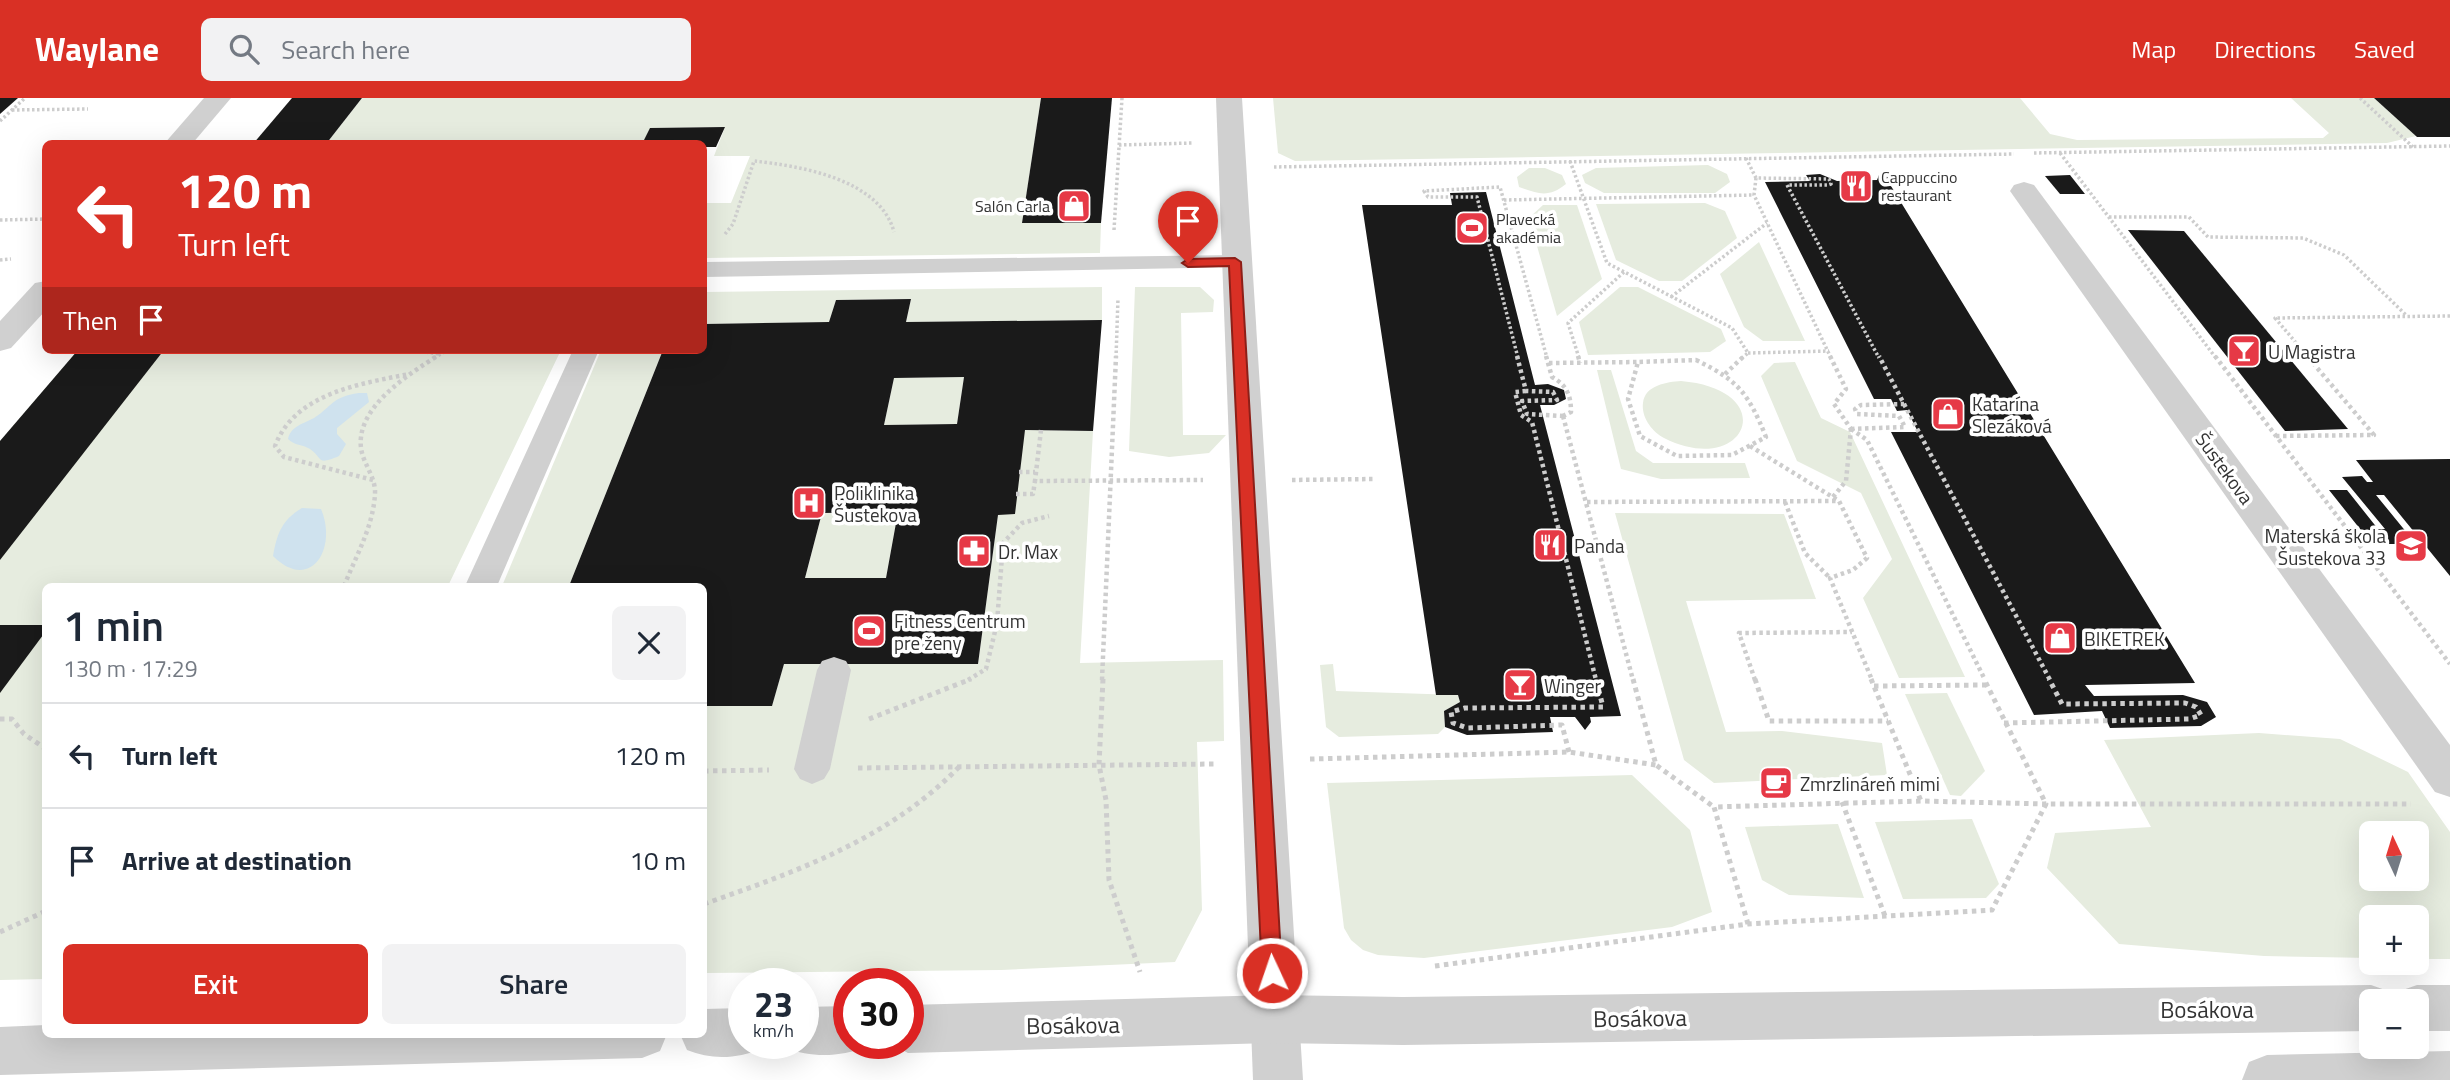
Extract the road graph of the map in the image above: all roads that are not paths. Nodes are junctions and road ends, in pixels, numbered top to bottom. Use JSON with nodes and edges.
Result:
{"nodes":[{"id":1,"x":218,"y":98,"type":"edge"},
{"id":2,"x":1229,"y":98,"type":"edge"},
{"id":3,"x":181,"y":140,"type":"edge"},
{"id":4,"x":2024,"y":191,"type":"dead end"},
{"id":5,"x":1235,"y":262,"type":"junction"},
{"id":6,"x":707,"y":270,"type":"edge"},
{"id":7,"x":42,"y":294,"type":"edge"},
{"id":8,"x":0,"y":341,"type":"edge"},
{"id":9,"x":584,"y":354,"type":"edge"},
{"id":10,"x":482,"y":583,"type":"edge"},
{"id":11,"x":834,"y":670,"type":"dead end"},
{"id":12,"x":816,"y":754,"type":"road end"},
{"id":13,"x":2438,"y":792,"type":"edge"},
{"id":14,"x":2359,"y":1008,"type":"edge"},
{"id":15,"x":2429,"y":1008,"type":"edge"},
{"id":16,"x":2450,"y":1008,"type":"edge"},
{"id":17,"x":1274,"y":1019,"type":"junction"},
{"id":18,"x":924,"y":1029,"type":"edge"},
{"id":19,"x":728,"y":1032,"type":"edge"},
{"id":20,"x":707,"y":1033,"type":"edge"},
{"id":21,"x":491,"y":1038,"type":"edge"},
{"id":22,"x":0,"y":1051,"type":"edge"},
{"id":23,"x":2450,"y":1076,"type":"edge"},
{"id":24,"x":1278,"y":1080,"type":"edge"},
{"id":25,"x":2267,"y":1080,"type":"edge"}],
"edges":[{"from":1,"to":3,"type":"street"},
{"from":2,"to":5,"type":"street"},
{"from":4,"to":13,"type":"street","name":"Šustekova"},
{"from":5,"to":6,"type":"lane"},
{"from":5,"to":17,"type":"street"},
{"from":7,"to":8,"type":"street"},
{"from":9,"to":10,"type":"lane"},
{"from":11,"to":12,"type":"lane"},
{"from":14,"to":17,"type":"street","name":"Bosákova"},
{"from":15,"to":16,"type":"street"},
{"from":17,"to":18,"type":"street","name":"Bosákova"},
{"from":17,"to":24,"type":"street"},
{"from":19,"to":20,"type":"street"},
{"from":21,"to":22,"type":"street"},
{"from":23,"to":25,"type":"street"}]}
